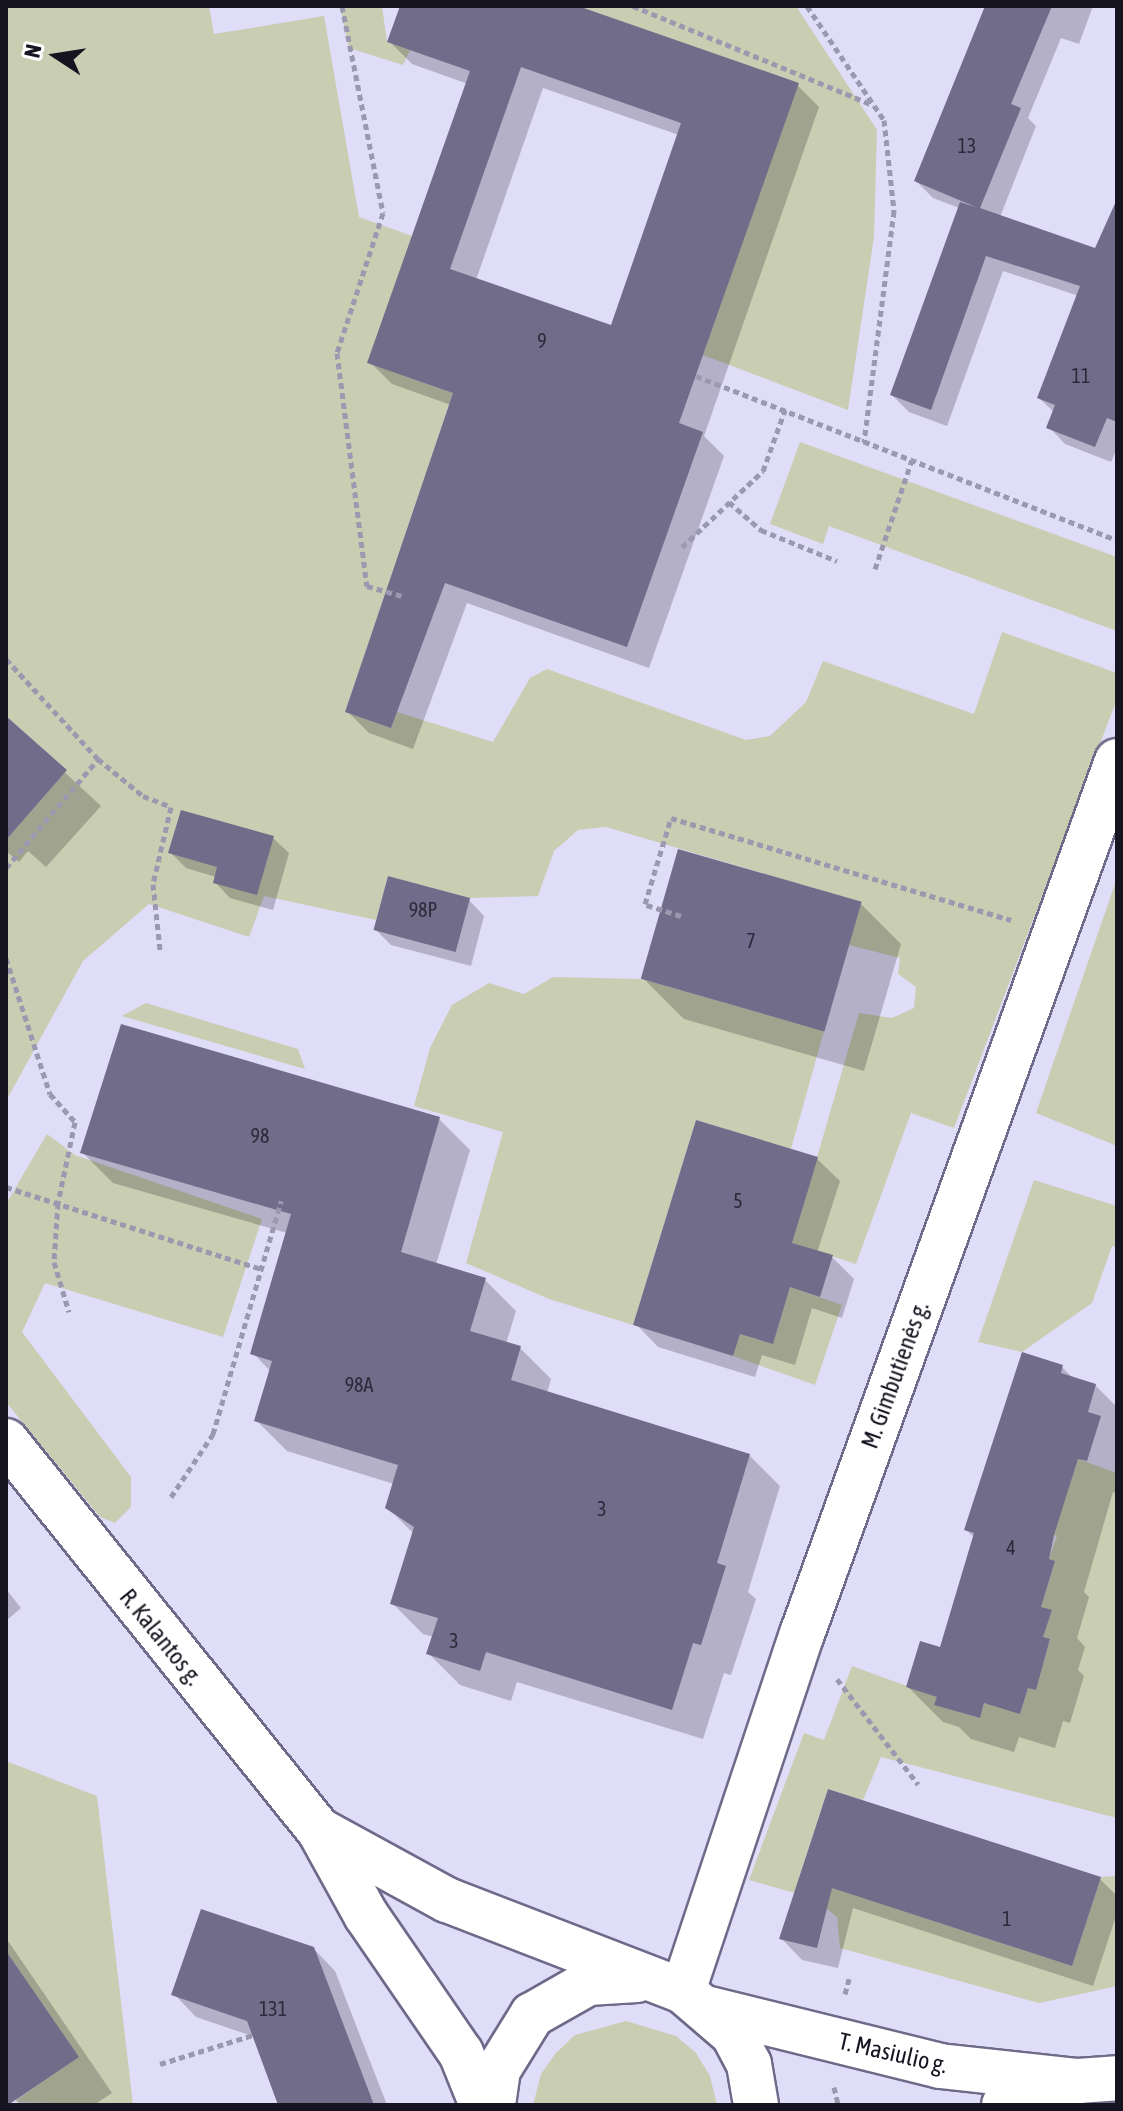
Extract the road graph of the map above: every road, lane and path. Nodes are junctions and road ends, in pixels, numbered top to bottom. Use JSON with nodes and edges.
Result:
{"nodes":[{"id":1,"x":342,"y":6,"type":"edge"},
{"id":2,"x":633,"y":6,"type":"edge"},
{"id":3,"x":807,"y":6,"type":"edge"},
{"id":4,"x":874,"y":105,"type":"junction"},
{"id":5,"x":696,"y":376,"type":"dead end"},
{"id":6,"x":785,"y":410,"type":"junction"},
{"id":7,"x":864,"y":442,"type":"junction"},
{"id":8,"x":912,"y":460,"type":"junction"},
{"id":9,"x":729,"y":502,"type":"junction"},
{"id":10,"x":1117,"y":540,"type":"edge"},
{"id":11,"x":682,"y":547,"type":"dead end"},
{"id":12,"x":837,"y":561,"type":"dead end"},
{"id":13,"x":875,"y":569,"type":"dead end"},
{"id":14,"x":402,"y":596,"type":"dead end"},
{"id":15,"x":6,"y":659,"type":"edge"},
{"id":16,"x":98,"y":759,"type":"junction"},
{"id":17,"x":1117,"y":761,"type":"edge"},
{"id":18,"x":6,"y":868,"type":"edge"},
{"id":19,"x":681,"y":916,"type":"dead end"},
{"id":20,"x":1055,"y":933,"type":"junction"},
{"id":21,"x":160,"y":950,"type":"dead end"},
{"id":22,"x":6,"y":958,"type":"edge"},
{"id":23,"x":6,"y":1187,"type":"edge"},
{"id":24,"x":281,"y":1201,"type":"dead end"},
{"id":25,"x":58,"y":1203,"type":"junction"},
{"id":26,"x":261,"y":1269,"type":"junction"},
{"id":27,"x":69,"y":1312,"type":"dead end"},
{"id":28,"x":6,"y":1441,"type":"edge"},
{"id":29,"x":171,"y":1497,"type":"dead end"},
{"id":30,"x":802,"y":1634,"type":"junction"},
{"id":31,"x":918,"y":1784,"type":"dead end"},
{"id":32,"x":319,"y":1830,"type":"junction"},
{"id":33,"x":681,"y":1994,"type":"junction"},
{"id":34,"x":253,"y":2035,"type":"dead end"},
{"id":35,"x":160,"y":2064,"type":"dead end"},
{"id":36,"x":1098,"y":2080,"type":"edge"},
{"id":37,"x":482,"y":2105,"type":"edge"},
{"id":38,"x":493,"y":2105,"type":"edge"},
{"id":39,"x":756,"y":2105,"type":"edge"},
{"id":40,"x":1004,"y":2105,"type":"edge"}],
"edges":[{"from":1,"to":14,"type":"path"},
{"from":2,"to":4,"type":"path"},
{"from":3,"to":4,"type":"path"},
{"from":4,"to":7,"type":"path"},
{"from":5,"to":6,"type":"path"},
{"from":6,"to":7,"type":"path"},
{"from":6,"to":9,"type":"path"},
{"from":7,"to":8,"type":"path"},
{"from":8,"to":10,"type":"path"},
{"from":8,"to":13,"type":"path"},
{"from":9,"to":11,"type":"path"},
{"from":9,"to":12,"type":"path"},
{"from":15,"to":16,"type":"path"},
{"from":16,"to":18,"type":"path"},
{"from":16,"to":21,"type":"path"},
{"from":17,"to":20,"type":"main road","name":"M. Gimbutienės g."},
{"from":19,"to":20,"type":"path"},
{"from":20,"to":30,"type":"main road","name":"M. Gimbutienės g."},
{"from":22,"to":25,"type":"path"},
{"from":23,"to":25,"type":"path"},
{"from":24,"to":26,"type":"path"},
{"from":25,"to":26,"type":"path"},
{"from":25,"to":27,"type":"path"},
{"from":26,"to":29,"type":"path"},
{"from":28,"to":32,"type":"main road","name":"R. Kalantos g."},
{"from":30,"to":31,"type":"path"},
{"from":30,"to":33,"type":"main road","name":"M. Gimbutienės g."},
{"from":32,"to":33,"type":"main road","name":"R. Kalantos g."},
{"from":32,"to":37,"type":"main road","name":"R. Kalantos g."},
{"from":33,"to":36,"type":"main road","name":"T. Masiulio g."},
{"from":33,"to":38,"type":"main road"},
{"from":33,"to":39,"type":"main road","name":"R. Kalantos g."},
{"from":34,"to":35,"type":"path"},
{"from":36,"to":40,"type":"main road","name":"T. Masiulio g."}]}
